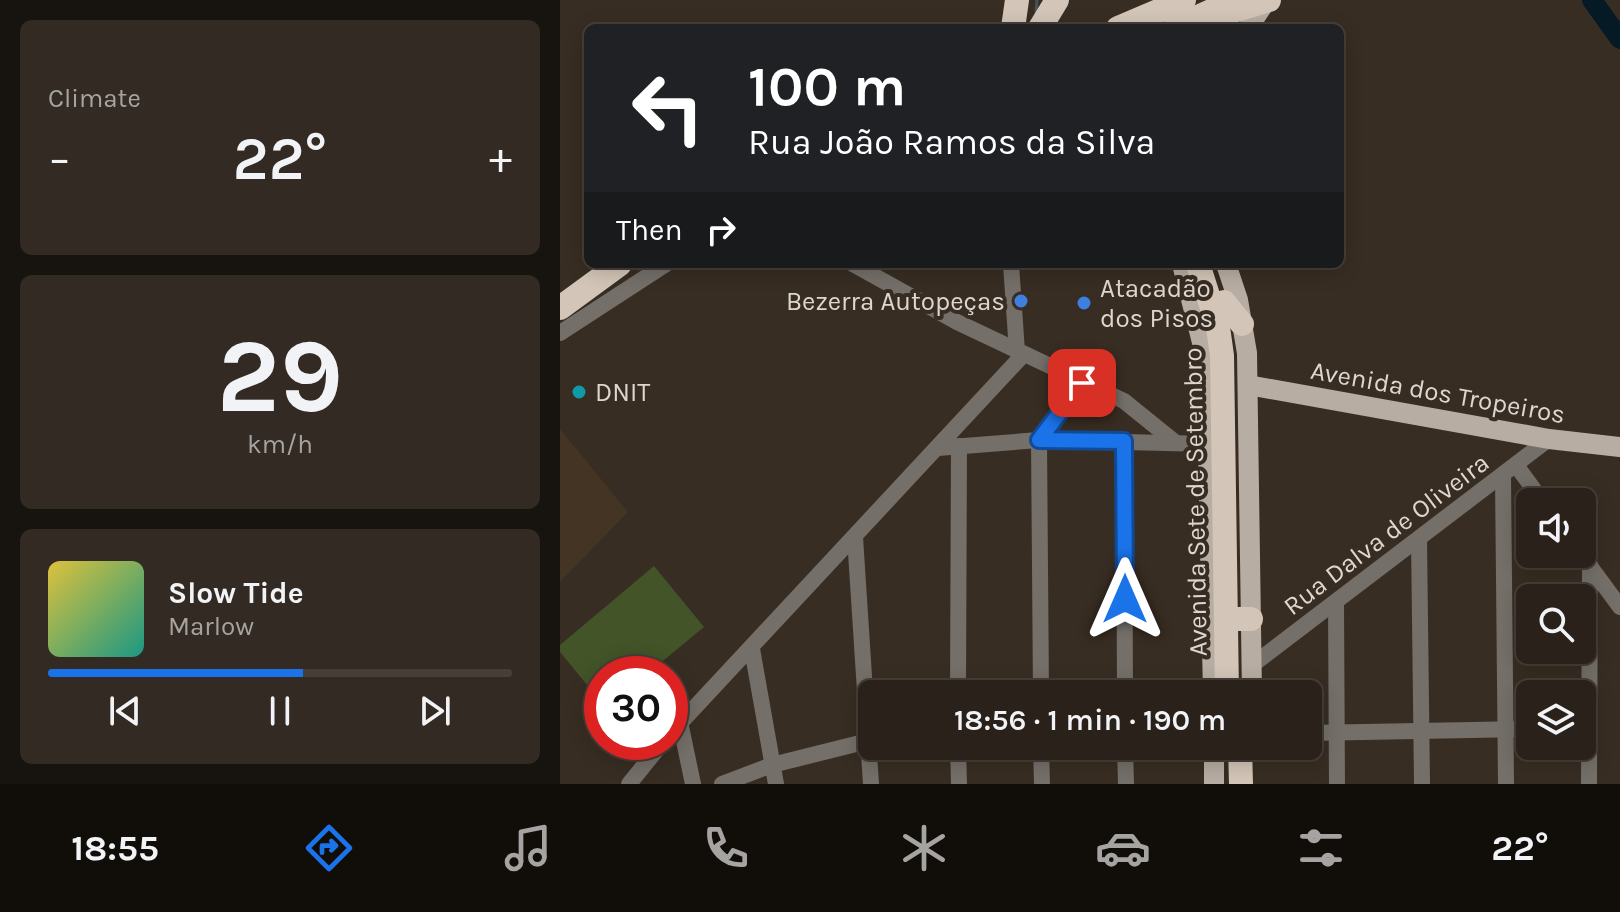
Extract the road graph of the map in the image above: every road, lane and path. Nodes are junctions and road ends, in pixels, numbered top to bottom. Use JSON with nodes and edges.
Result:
{"nodes":[{"id":1,"x":1017,"y":0,"type":"edge"},
{"id":2,"x":1164,"y":0,"type":"edge"},
{"id":3,"x":1184,"y":0,"type":"edge"},
{"id":4,"x":1235,"y":0,"type":"edge"},
{"id":5,"x":1267,"y":1,"type":"edge"},
{"id":6,"x":1014,"y":24,"type":"edge"},
{"id":7,"x":1127,"y":24,"type":"edge"},
{"id":8,"x":1179,"y":24,"type":"edge"},
{"id":9,"x":1183,"y":24,"type":"edge"},
{"id":10,"x":1200,"y":24,"type":"edge"},
{"id":11,"x":1251,"y":24,"type":"edge"},
{"id":12,"x":616,"y":268,"type":"edge"},
{"id":13,"x":658,"y":268,"type":"edge"},
{"id":14,"x":861,"y":268,"type":"edge"},
{"id":15,"x":1011,"y":268,"type":"edge"},
{"id":16,"x":1183,"y":268,"type":"edge"},
{"id":17,"x":1199,"y":268,"type":"edge"},
{"id":18,"x":1212,"y":268,"type":"edge"},
{"id":19,"x":1227,"y":268,"type":"edge"},
{"id":20,"x":1224,"y":302,"type":"junction"},
{"id":21,"x":568,"y":314,"type":"edge"},
{"id":22,"x":1242,"y":324,"type":"junction"},
{"id":23,"x":560,"y":333,"type":"edge"},
{"id":24,"x":1020,"y":353,"type":"junction"},
{"id":25,"x":1082,"y":383,"type":"junction"},
{"id":26,"x":1248,"y":385,"type":"junction"},
{"id":27,"x":1549,"y":439,"type":"junction"},
{"id":28,"x":1039,"y":440,"type":"junction"},
{"id":29,"x":1124,"y":441,"type":"junction"},
{"id":30,"x":1176,"y":443,"type":"junction"},
{"id":31,"x":959,"y":446,"type":"junction"},
{"id":32,"x":1620,"y":447,"type":"edge"},
{"id":33,"x":938,"y":448,"type":"junction"},
{"id":34,"x":1216,"y":448,"type":"junction"},
{"id":35,"x":1516,"y":465,"type":"junction"},
{"id":36,"x":1503,"y":476,"type":"junction"},
{"id":37,"x":1533,"y":488,"type":"edge"},
{"id":38,"x":1210,"y":493,"type":"joint"},
{"id":39,"x":855,"y":537,"type":"junction"},
{"id":40,"x":1419,"y":539,"type":"junction"},
{"id":41,"x":1586,"y":568,"type":"edge"},
{"id":42,"x":1593,"y":568,"type":"edge"},
{"id":43,"x":1617,"y":597,"type":"edge"},
{"id":44,"x":1336,"y":603,"type":"junction"},
{"id":45,"x":1244,"y":619,"type":"junction"},
{"id":46,"x":752,"y":649,"type":"junction"},
{"id":47,"x":1251,"y":666,"type":"junction"},
{"id":48,"x":866,"y":680,"type":"edge"},
{"id":49,"x":958,"y":680,"type":"edge"},
{"id":50,"x":1041,"y":680,"type":"edge"},
{"id":51,"x":1125,"y":680,"type":"edge"},
{"id":52,"x":1213,"y":680,"type":"edge"},
{"id":53,"x":1226,"y":680,"type":"edge"},
{"id":54,"x":1240,"y":680,"type":"edge"},
{"id":55,"x":1252,"y":680,"type":"edge"},
{"id":56,"x":1585,"y":680,"type":"edge"},
{"id":57,"x":688,"y":715,"type":"edge"},
{"id":58,"x":1504,"y":730,"type":"junction"},
{"id":59,"x":1516,"y":730,"type":"edge"},
{"id":60,"x":1322,"y":732,"type":"edge"},
{"id":61,"x":1336,"y":732,"type":"junction"},
{"id":62,"x":1421,"y":732,"type":"junction"},
{"id":63,"x":858,"y":743,"type":"edge"},
{"id":64,"x":648,"y":760,"type":"edge"},
{"id":65,"x":685,"y":760,"type":"edge"},
{"id":66,"x":870,"y":760,"type":"edge"},
{"id":67,"x":958,"y":760,"type":"edge"},
{"id":68,"x":1041,"y":760,"type":"edge"},
{"id":69,"x":1125,"y":760,"type":"edge"},
{"id":70,"x":1214,"y":760,"type":"edge"},
{"id":71,"x":1228,"y":760,"type":"edge"},
{"id":72,"x":1240,"y":760,"type":"edge"},
{"id":73,"x":1252,"y":760,"type":"edge"},
{"id":74,"x":1587,"y":760,"type":"edge"},
{"id":75,"x":772,"y":765,"type":"junction"},
{"id":76,"x":629,"y":784,"type":"edge"},
{"id":77,"x":693,"y":784,"type":"edge"},
{"id":78,"x":722,"y":784,"type":"edge"},
{"id":79,"x":776,"y":784,"type":"edge"},
{"id":80,"x":871,"y":784,"type":"edge"},
{"id":81,"x":959,"y":784,"type":"edge"},
{"id":82,"x":1042,"y":784,"type":"edge"},
{"id":83,"x":1126,"y":784,"type":"edge"},
{"id":84,"x":1214,"y":784,"type":"edge"},
{"id":85,"x":1228,"y":784,"type":"edge"},
{"id":86,"x":1241,"y":784,"type":"edge"},
{"id":87,"x":1252,"y":784,"type":"edge"},
{"id":88,"x":1337,"y":784,"type":"edge"},
{"id":89,"x":1422,"y":784,"type":"edge"},
{"id":90,"x":1506,"y":784,"type":"edge"},
{"id":91,"x":1589,"y":784,"type":"edge"}],
"edges":[{"from":1,"to":6,"type":"highway"},
{"from":2,"to":8,"type":"highway"},
{"from":3,"to":7,"type":"highway","bridge":true},
{"from":4,"to":9,"type":"highway","bridge":true},
{"from":5,"to":10,"type":"highway"},
{"from":5,"to":11,"type":"main road"},
{"from":12,"to":21,"type":"highway"},
{"from":13,"to":21,"type":"street"},
{"from":14,"to":24,"type":"street"},
{"from":15,"to":24,"type":"street"},
{"from":16,"to":34,"type":"main road","name":"Avenida Sete de Setembro"},
{"from":17,"to":34,"type":"highway","name":"Avenida Sete de Setembro"},
{"from":18,"to":20,"type":"highway","name":"Avenida Sete de Setembro"},
{"from":19,"to":22,"type":"main road","name":"Avenida Sete de Setembro"},
{"from":20,"to":22,"type":"highway"},
{"from":20,"to":45,"type":"highway","name":"Avenida Sete de Setembro"},
{"from":21,"to":23,"type":"street"},
{"from":22,"to":26,"type":"main road","name":"Avenida Sete de Setembro"},
{"from":24,"to":25,"type":"street"},
{"from":24,"to":33,"type":"street"},
{"from":25,"to":28,"type":"street"},
{"from":25,"to":30,"type":"street"},
{"from":26,"to":27,"type":"main road","name":"Avenida dos Tropeiros"},
{"from":26,"to":45,"type":"main road","name":"Avenida Sete de Setembro"},
{"from":27,"to":32,"type":"main road","name":"Avenida dos Tropeiros"},
{"from":27,"to":35,"type":"street","name":"Rua Dalva de Oliveira"},
{"from":28,"to":29,"type":"street"},
{"from":28,"to":31,"type":"street"},
{"from":28,"to":50,"type":"street"},
{"from":29,"to":30,"type":"street"},
{"from":29,"to":51,"type":"street"},
{"from":30,"to":34,"type":"street"},
{"from":31,"to":33,"type":"street"},
{"from":31,"to":49,"type":"street"},
{"from":33,"to":39,"type":"street"},
{"from":34,"to":38,"type":"highway"},
{"from":34,"to":53,"type":"highway","name":"Avenida Sete de Setembro"},
{"from":35,"to":36,"type":"street","name":"Rua Dalva de Oliveira"},
{"from":35,"to":37,"type":"street"},
{"from":36,"to":40,"type":"street","name":"Rua Dalva de Oliveira"},
{"from":36,"to":58,"type":"street"},
{"from":38,"to":52,"type":"main road","name":"Avenida Sete de Setembro"},
{"from":39,"to":46,"type":"street"},
{"from":39,"to":48,"type":"street"},
{"from":40,"to":44,"type":"street","name":"Rua Dalva de Oliveira"},
{"from":40,"to":62,"type":"street"},
{"from":41,"to":56,"type":"street"},
{"from":42,"to":43,"type":"street"},
{"from":44,"to":47,"type":"street","name":"Rua Dalva de Oliveira"},
{"from":44,"to":61,"type":"street"},
{"from":45,"to":47,"type":"main road","name":"Avenida Sete de Setembro"},
{"from":45,"to":54,"type":"highway","name":"Avenida Sete de Setembro"},
{"from":46,"to":57,"type":"street"},
{"from":46,"to":75,"type":"street"},
{"from":47,"to":55,"type":"main road","name":"Avenida Sete de Setembro"},
{"from":58,"to":59,"type":"street"},
{"from":58,"to":62,"type":"street"},
{"from":58,"to":90,"type":"street"},
{"from":60,"to":61,"type":"street"},
{"from":61,"to":62,"type":"street"},
{"from":61,"to":88,"type":"street"},
{"from":62,"to":89,"type":"street"},
{"from":63,"to":75,"type":"street"},
{"from":64,"to":76,"type":"street"},
{"from":65,"to":77,"type":"street"},
{"from":66,"to":80,"type":"street"},
{"from":67,"to":81,"type":"street"},
{"from":68,"to":82,"type":"street"},
{"from":69,"to":83,"type":"street"},
{"from":70,"to":84,"type":"main road"},
{"from":71,"to":85,"type":"highway"},
{"from":72,"to":86,"type":"highway"},
{"from":73,"to":87,"type":"main road"},
{"from":74,"to":91,"type":"street"},
{"from":75,"to":78,"type":"street"},
{"from":75,"to":79,"type":"street"}]}
